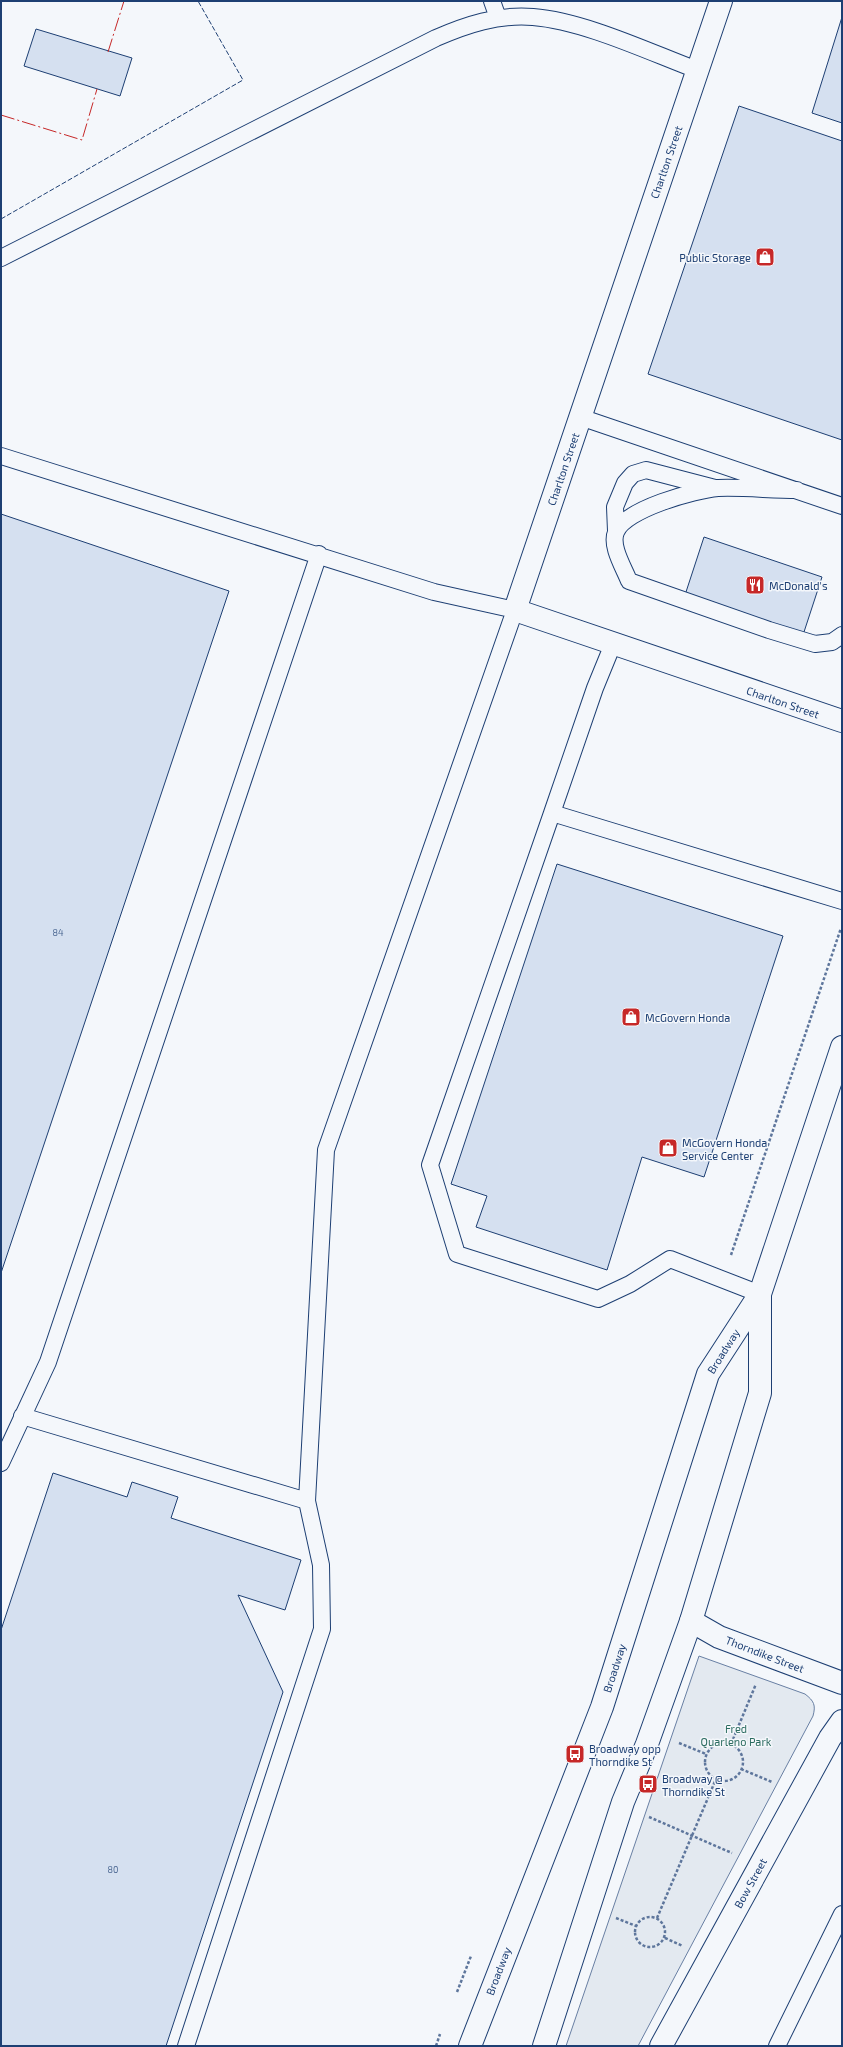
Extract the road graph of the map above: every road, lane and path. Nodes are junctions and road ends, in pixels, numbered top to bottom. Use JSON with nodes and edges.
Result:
{"nodes":[{"id":1,"x":492,"y":1,"type":"edge"},
{"id":2,"x":721,"y":1,"type":"edge"},
{"id":3,"x":498,"y":18,"type":"junction"},
{"id":4,"x":697,"y":70,"type":"junction"},
{"id":5,"x":1,"y":258,"type":"edge"},
{"id":6,"x":580,"y":417,"type":"junction"},
{"id":7,"x":1,"y":456,"type":"edge"},
{"id":8,"x":717,"y":488,"type":"junction"},
{"id":9,"x":798,"y":490,"type":"junction"},
{"id":10,"x":842,"y":506,"type":"edge"},
{"id":11,"x":616,"y":531,"type":"junction"},
{"id":12,"x":319,"y":554,"type":"junction"},
{"id":13,"x":515,"y":610,"type":"junction"},
{"id":14,"x":842,"y":634,"type":"edge"},
{"id":15,"x":614,"y":644,"type":"junction"},
{"id":16,"x":841,"y":719,"type":"edge"},
{"id":17,"x":552,"y":813,"type":"junction"},
{"id":18,"x":842,"y":901,"type":"edge"},
{"id":19,"x":842,"y":1047,"type":"edge"},
{"id":20,"x":760,"y":1294,"type":"junction"},
{"id":21,"x":22,"y":1416,"type":"junction"},
{"id":22,"x":1,"y":1463,"type":"edge"},
{"id":23,"x":307,"y":1501,"type":"junction"},
{"id":24,"x":691,"y":1621,"type":"junction"},
{"id":25,"x":759,"y":1678,"type":"dead end"},
{"id":26,"x":842,"y":1683,"type":"edge"},
{"id":27,"x":842,"y":1721,"type":"edge"},
{"id":28,"x":674,"y":1741,"type":"dead end"},
{"id":29,"x":731,"y":1744,"type":"junction"},
{"id":30,"x":706,"y":1754,"type":"junction"},
{"id":31,"x":741,"y":1769,"type":"junction"},
{"id":32,"x":716,"y":1779,"type":"junction"},
{"id":33,"x":778,"y":1784,"type":"dead end"},
{"id":34,"x":645,"y":1815,"type":"dead end"},
{"id":35,"x":692,"y":1836,"type":"junction"},
{"id":36,"x":739,"y":1856,"type":"dead end"},
{"id":37,"x":842,"y":1914,"type":"edge"},
{"id":38,"x":611,"y":1916,"type":"dead end"},
{"id":39,"x":657,"y":1918,"type":"junction"},
{"id":40,"x":636,"y":1926,"type":"junction"},
{"id":41,"x":665,"y":1938,"type":"junction"},
{"id":42,"x":690,"y":1948,"type":"dead end"},
{"id":43,"x":186,"y":2046,"type":"edge"},
{"id":44,"x":470,"y":2046,"type":"edge"},
{"id":45,"x":544,"y":2046,"type":"edge"},
{"id":46,"x":661,"y":2046,"type":"edge"},
{"id":47,"x":777,"y":2046,"type":"edge"}],
"edges":[{"from":1,"to":3,"type":"lane"},
{"from":2,"to":4,"type":"main road","name":"Charlton Street"},
{"from":3,"to":4,"type":"lane"},
{"from":3,"to":5,"type":"lane"},
{"from":4,"to":6,"type":"main road","name":"Charlton Street"},
{"from":6,"to":9,"type":"lane"},
{"from":6,"to":13,"type":"main road","name":"Charlton Street"},
{"from":7,"to":12,"type":"lane"},
{"from":8,"to":9,"type":"lane"},
{"from":8,"to":11,"type":"lane"},
{"from":8,"to":11,"type":"lane"},
{"from":9,"to":10,"type":"lane"},
{"from":11,"to":14,"type":"lane"},
{"from":12,"to":13,"type":"lane"},
{"from":12,"to":21,"type":"lane"},
{"from":13,"to":15,"type":"main road","name":"Charlton Street"},
{"from":13,"to":23,"type":"lane"},
{"from":15,"to":16,"type":"main road","name":"Charlton Street"},
{"from":15,"to":17,"type":"lane"},
{"from":17,"to":18,"type":"lane"},
{"from":17,"to":20,"type":"lane"},
{"from":19,"to":20,"type":"main road","name":"Broadway"},
{"from":20,"to":24,"type":"main road","name":"Broadway"},
{"from":20,"to":44,"type":"main road","name":"Broadway"},
{"from":21,"to":22,"type":"lane"},
{"from":21,"to":23,"type":"lane"},
{"from":23,"to":43,"type":"lane"},
{"from":24,"to":26,"type":"main road","name":"Thorndike Street"},
{"from":24,"to":45,"type":"main road","name":"Broadway"},
{"from":25,"to":29,"type":"path"},
{"from":27,"to":46,"type":"main road","name":"Bow Street"},
{"from":28,"to":30,"type":"path"},
{"from":29,"to":30,"type":"path"},
{"from":29,"to":31,"type":"path"},
{"from":30,"to":32,"type":"path"},
{"from":31,"to":32,"type":"path"},
{"from":31,"to":33,"type":"path"},
{"from":32,"to":35,"type":"path"},
{"from":34,"to":35,"type":"path"},
{"from":35,"to":36,"type":"path"},
{"from":35,"to":39,"type":"path"},
{"from":37,"to":47,"type":"lane"},
{"from":38,"to":40,"type":"path"},
{"from":39,"to":40,"type":"path"},
{"from":39,"to":41,"type":"path"},
{"from":40,"to":41,"type":"path"},
{"from":41,"to":42,"type":"path"}]}
